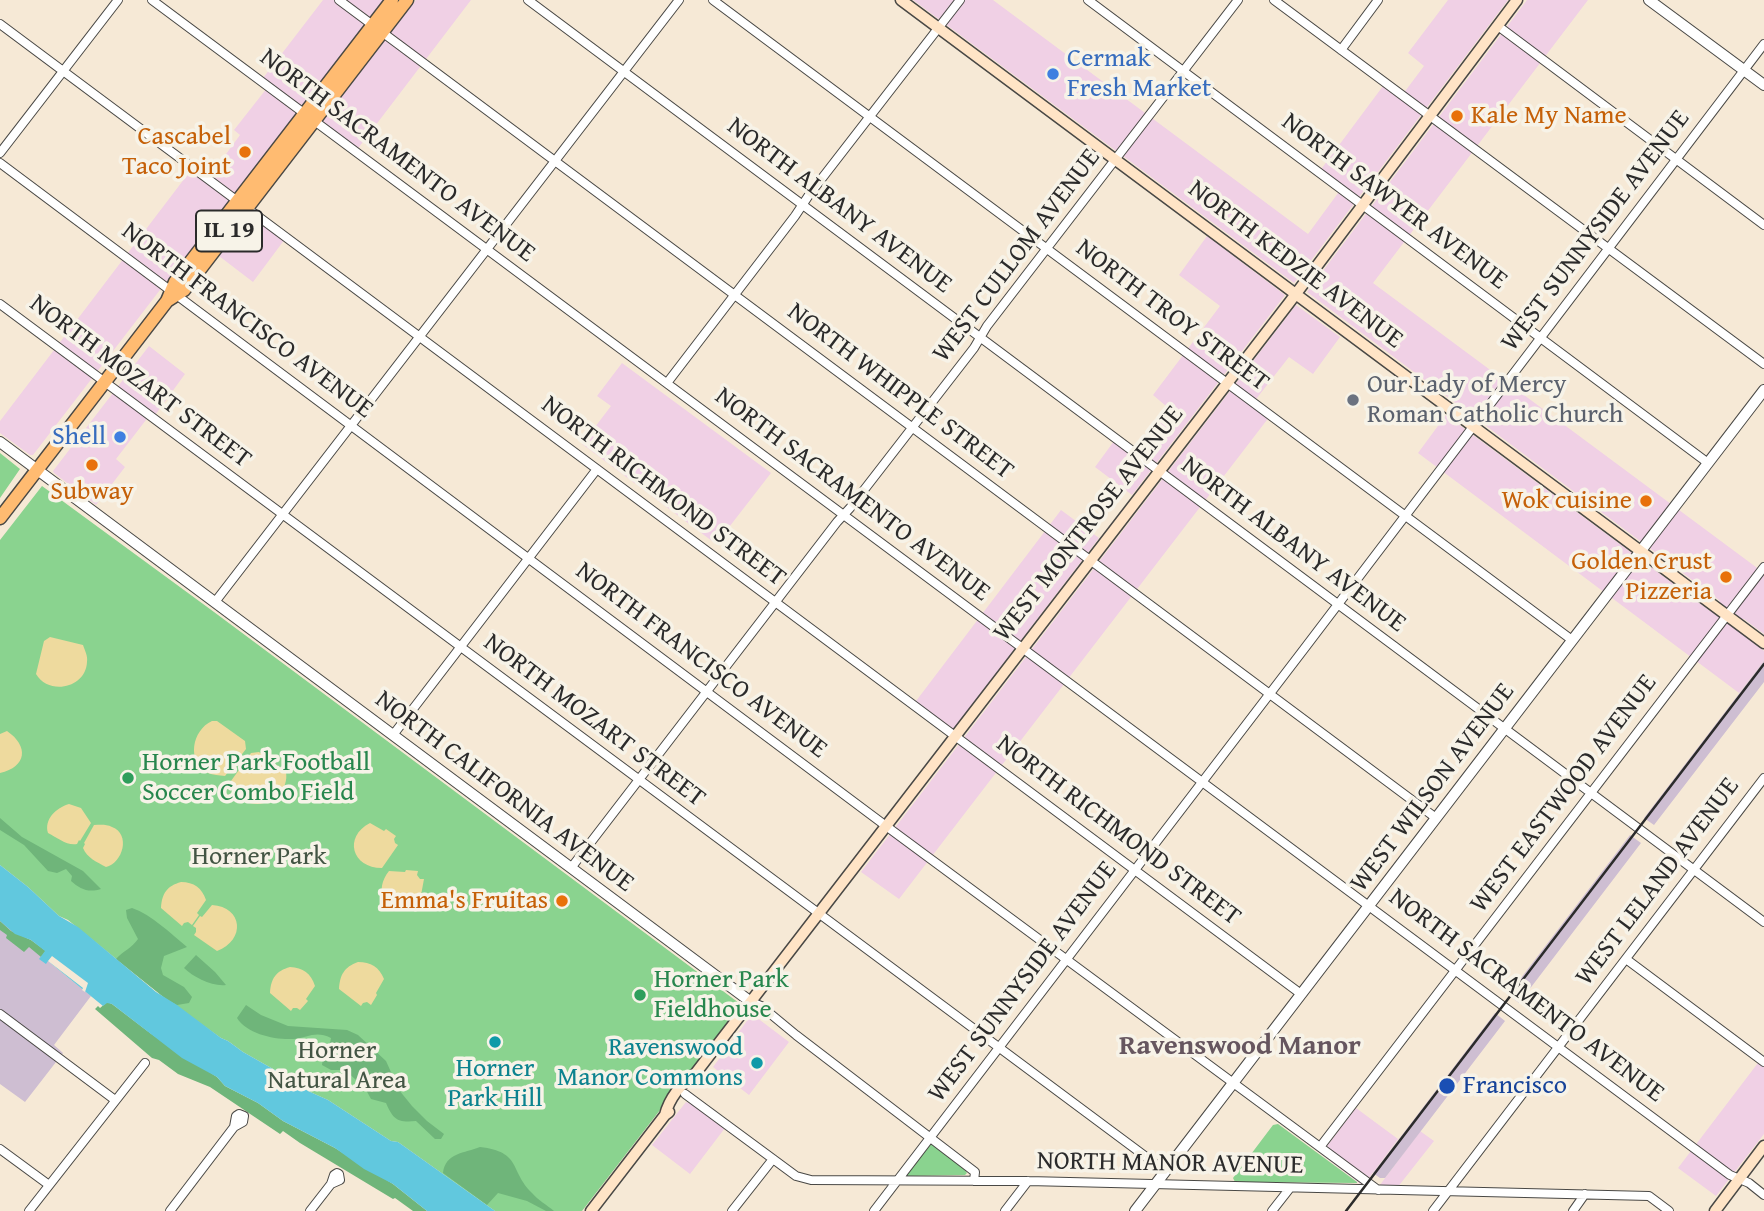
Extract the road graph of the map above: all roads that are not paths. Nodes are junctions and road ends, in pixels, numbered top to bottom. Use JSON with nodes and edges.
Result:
{"nodes":[{"id":1,"x":118,"y":0,"type":"edge"},
{"id":2,"x":152,"y":0,"type":"edge"},
{"id":3,"x":339,"y":0,"type":"edge"},
{"id":4,"x":392,"y":0,"type":"edge"},
{"id":5,"x":407,"y":0,"type":"edge"},
{"id":6,"x":528,"y":0,"type":"edge"},
{"id":7,"x":679,"y":0,"type":"edge"},
{"id":8,"x":713,"y":0,"type":"edge"},
{"id":9,"x":901,"y":0,"type":"edge"},
{"id":10,"x":961,"y":0,"type":"edge"},
{"id":11,"x":1088,"y":0,"type":"edge"},
{"id":12,"x":1238,"y":0,"type":"edge"},
{"id":13,"x":1274,"y":0,"type":"edge"},
{"id":14,"x":1378,"y":0,"type":"edge"},
{"id":15,"x":1517,"y":0,"type":"edge"},
{"id":16,"x":1649,"y":0,"type":"edge"},
{"id":17,"x":0,"y":24,"type":"edge"},
{"id":18,"x":1498,"y":26,"type":"junction"},
{"id":19,"x":938,"y":28,"type":"junction"},
{"id":20,"x":377,"y":29,"type":"junction"},
{"id":21,"x":1764,"y":44,"type":"edge"},
{"id":22,"x":1341,"y":50,"type":"junction"},
{"id":23,"x":1744,"y":70,"type":"junction"},
{"id":24,"x":63,"y":71,"type":"junction"},
{"id":25,"x":1184,"y":71,"type":"junction"},
{"id":26,"x":624,"y":72,"type":"junction"},
{"id":27,"x":1764,"y":85,"type":"edge"},
{"id":28,"x":870,"y":116,"type":"junction"},
{"id":29,"x":1430,"y":116,"type":"junction"},
{"id":30,"x":309,"y":117,"type":"junction"},
{"id":31,"x":0,"y":153,"type":"edge"},
{"id":32,"x":1676,"y":159,"type":"junction"},
{"id":33,"x":1116,"y":160,"type":"junction"},
{"id":34,"x":555,"y":161,"type":"junction"},
{"id":35,"x":0,"y":163,"type":"edge"},
{"id":36,"x":242,"y":205,"type":"junction"},
{"id":37,"x":802,"y":205,"type":"junction"},
{"id":38,"x":1362,"y":205,"type":"junction"},
{"id":39,"x":1764,"y":225,"type":"edge"},
{"id":40,"x":1048,"y":248,"type":"junction"},
{"id":41,"x":486,"y":249,"type":"junction"},
{"id":42,"x":1609,"y":249,"type":"junction"},
{"id":43,"x":1296,"y":294,"type":"junction"},
{"id":44,"x":734,"y":295,"type":"junction"},
{"id":45,"x":172,"y":296,"type":"junction"},
{"id":46,"x":0,"y":304,"type":"edge"},
{"id":47,"x":419,"y":337,"type":"junction"},
{"id":48,"x":980,"y":338,"type":"junction"},
{"id":49,"x":1541,"y":338,"type":"junction"},
{"id":50,"x":1764,"y":364,"type":"edge"},
{"id":51,"x":105,"y":383,"type":"junction"},
{"id":52,"x":667,"y":383,"type":"junction"},
{"id":53,"x":1227,"y":383,"type":"junction"},
{"id":54,"x":1764,"y":390,"type":"edge"},
{"id":55,"x":351,"y":426,"type":"junction"},
{"id":56,"x":912,"y":427,"type":"junction"},
{"id":57,"x":1474,"y":427,"type":"junction"},
{"id":58,"x":0,"y":442,"type":"edge"},
{"id":59,"x":1708,"y":463,"type":"junction"},
{"id":60,"x":37,"y":470,"type":"junction"},
{"id":61,"x":597,"y":470,"type":"junction"},
{"id":62,"x":1159,"y":471,"type":"junction"},
{"id":63,"x":282,"y":515,"type":"junction"},
{"id":64,"x":844,"y":515,"type":"junction"},
{"id":65,"x":1406,"y":516,"type":"junction"},
{"id":66,"x":0,"y":518,"type":"edge"},
{"id":67,"x":1641,"y":551,"type":"junction"},
{"id":68,"x":529,"y":559,"type":"junction"},
{"id":69,"x":1091,"y":560,"type":"junction"},
{"id":70,"x":1764,"y":567,"type":"edge"},
{"id":71,"x":215,"y":602,"type":"junction"},
{"id":72,"x":775,"y":602,"type":"junction"},
{"id":73,"x":1338,"y":605,"type":"junction"},
{"id":74,"x":1727,"y":615,"type":"junction"},
{"id":75,"x":1573,"y":640,"type":"junction"},
{"id":76,"x":1764,"y":643,"type":"edge"},
{"id":77,"x":460,"y":648,"type":"junction"},
{"id":78,"x":1023,"y":648,"type":"junction"},
{"id":79,"x":706,"y":692,"type":"junction"},
{"id":80,"x":1270,"y":694,"type":"junction"},
{"id":81,"x":1504,"y":729,"type":"junction"},
{"id":82,"x":393,"y":735,"type":"junction"},
{"id":83,"x":955,"y":736,"type":"junction"},
{"id":84,"x":638,"y":780,"type":"junction"},
{"id":85,"x":1763,"y":780,"type":"edge"},
{"id":86,"x":1203,"y":782,"type":"junction"},
{"id":87,"x":1591,"y":793,"type":"junction"},
{"id":88,"x":1436,"y":818,"type":"junction"},
{"id":89,"x":886,"y":826,"type":"junction"},
{"id":90,"x":571,"y":868,"type":"junction"},
{"id":91,"x":1135,"y":870,"type":"junction"},
{"id":92,"x":1694,"y":870,"type":"junction"},
{"id":93,"x":1369,"y":905,"type":"junction"},
{"id":94,"x":818,"y":914,"type":"junction"},
{"id":95,"x":1764,"y":922,"type":"edge"},
{"id":96,"x":1626,"y":959,"type":"junction"},
{"id":97,"x":1067,"y":960,"type":"junction"},
{"id":98,"x":1456,"y":970,"type":"junction"},
{"id":99,"x":1301,"y":994,"type":"junction"},
{"id":100,"x":751,"y":1002,"type":"junction"},
{"id":101,"x":0,"y":1014,"type":"edge"},
{"id":102,"x":1559,"y":1047,"type":"junction"},
{"id":103,"x":999,"y":1048,"type":"junction"},
{"id":104,"x":1764,"y":1062,"type":"edge"},
{"id":105,"x":145,"y":1063,"type":"dead end"},
{"id":106,"x":695,"y":1074,"type":"junction"},
{"id":107,"x":1233,"y":1083,"type":"junction"},
{"id":108,"x":688,"y":1093,"type":"junction"},
{"id":109,"x":115,"y":1101,"type":"junction"},
{"id":110,"x":665,"y":1115,"type":"junction"},
{"id":111,"x":234,"y":1127,"type":"dead end"},
{"id":112,"x":931,"y":1137,"type":"junction"},
{"id":113,"x":1764,"y":1146,"type":"edge"},
{"id":114,"x":1320,"y":1147,"type":"junction"},
{"id":115,"x":0,"y":1149,"type":"edge"},
{"id":116,"x":772,"y":1158,"type":"junction"},
{"id":117,"x":1165,"y":1171,"type":"junction"},
{"id":118,"x":1739,"y":1179,"type":"junction"},
{"id":119,"x":897,"y":1181,"type":"junction"},
{"id":120,"x":974,"y":1181,"type":"junction"},
{"id":121,"x":1028,"y":1181,"type":"junction"},
{"id":122,"x":331,"y":1184,"type":"dead end"},
{"id":123,"x":49,"y":1185,"type":"junction"},
{"id":124,"x":1154,"y":1185,"type":"junction"},
{"id":125,"x":1290,"y":1188,"type":"junction"},
{"id":126,"x":1378,"y":1190,"type":"junction"},
{"id":127,"x":1448,"y":1191,"type":"junction"},
{"id":128,"x":1585,"y":1194,"type":"junction"},
{"id":129,"x":1764,"y":1195,"type":"edge"},
{"id":130,"x":29,"y":1211,"type":"edge"},
{"id":131,"x":170,"y":1211,"type":"edge"},
{"id":132,"x":310,"y":1211,"type":"edge"},
{"id":133,"x":591,"y":1211,"type":"edge"},
{"id":134,"x":733,"y":1211,"type":"edge"},
{"id":135,"x":874,"y":1211,"type":"edge"},
{"id":136,"x":1005,"y":1211,"type":"edge"},
{"id":137,"x":1135,"y":1211,"type":"edge"},
{"id":138,"x":1272,"y":1211,"type":"edge"},
{"id":139,"x":1433,"y":1211,"type":"edge"},
{"id":140,"x":1573,"y":1211,"type":"edge"},
{"id":141,"x":1669,"y":1211,"type":"edge"},
{"id":142,"x":1715,"y":1211,"type":"edge"}],
"edges":[{"from":1,"to":24,"type":"street"},
{"from":2,"to":30,"type":"street","name":"NORTH SACRAMENTO AVENUE"},
{"from":3,"to":20,"type":"street","name":"NORTH WHIPPLE STREET"},
{"from":4,"to":20,"type":"main road","number":"IL 19"},
{"from":5,"to":20,"type":"main road","number":"IL 19"},
{"from":6,"to":26,"type":"street","name":"NORTH ALBANY AVENUE"},
{"from":7,"to":26,"type":"street"},
{"from":8,"to":28,"type":"street","name":"NORTH TROY STREET"},
{"from":9,"to":19,"type":"main road","name":"NORTH KEDZIE AVENUE"},
{"from":10,"to":19,"type":"street"},
{"from":11,"to":25,"type":"street","name":"NORTH SAWYER AVENUE"},
{"from":12,"to":25,"type":"street","name":"WEST CULLOM AVENUE"},
{"from":13,"to":22,"type":"street"},
{"from":14,"to":22,"type":"street"},
{"from":15,"to":18,"type":"main road","name":"WEST MONTROSE AVENUE"},
{"from":16,"to":23,"type":"street"},
{"from":17,"to":24,"type":"street","name":"NORTH RICHMOND STREET"},
{"from":18,"to":29,"type":"main road","name":"WEST MONTROSE AVENUE"},
{"from":18,"to":32,"type":"street"},
{"from":19,"to":28,"type":"street"},
{"from":19,"to":33,"type":"main road","name":"NORTH KEDZIE AVENUE"},
{"from":20,"to":30,"type":"main road","number":"IL 19"},
{"from":20,"to":34,"type":"street","name":"NORTH WHIPPLE STREET"},
{"from":21,"to":23,"type":"street","name":"WEST SUNNYSIDE AVENUE"},
{"from":22,"to":29,"type":"street"},
{"from":23,"to":27,"type":"street"},
{"from":23,"to":32,"type":"street","name":"WEST SUNNYSIDE AVENUE"},
{"from":24,"to":31,"type":"street"},
{"from":24,"to":36,"type":"street","name":"NORTH RICHMOND STREET"},
{"from":25,"to":33,"type":"street","name":"WEST CULLOM AVENUE"},
{"from":25,"to":38,"type":"street","name":"NORTH SAWYER AVENUE"},
{"from":26,"to":34,"type":"street"},
{"from":26,"to":37,"type":"street","name":"NORTH ALBANY AVENUE"},
{"from":28,"to":37,"type":"street"},
{"from":28,"to":40,"type":"street","name":"NORTH TROY STREET"},
{"from":29,"to":38,"type":"main road","name":"WEST MONTROSE AVENUE"},
{"from":29,"to":42,"type":"street"},
{"from":30,"to":36,"type":"main road","number":"IL 19"},
{"from":30,"to":41,"type":"street","name":"NORTH SACRAMENTO AVENUE"},
{"from":32,"to":39,"type":"street"},
{"from":32,"to":42,"type":"street","name":"WEST SUNNYSIDE AVENUE"},
{"from":33,"to":40,"type":"street","name":"WEST CULLOM AVENUE"},
{"from":33,"to":43,"type":"main road","name":"NORTH KEDZIE AVENUE"},
{"from":34,"to":41,"type":"street"},
{"from":34,"to":44,"type":"street","name":"NORTH WHIPPLE STREET"},
{"from":35,"to":45,"type":"street","name":"NORTH FRANCISCO AVENUE"},
{"from":36,"to":45,"type":"main road","number":"IL 19"},
{"from":36,"to":47,"type":"street","name":"NORTH RICHMOND STREET"},
{"from":37,"to":44,"type":"street"},
{"from":37,"to":48,"type":"street","name":"NORTH ALBANY AVENUE"},
{"from":38,"to":43,"type":"main road","name":"WEST MONTROSE AVENUE"},
{"from":38,"to":49,"type":"street","name":"NORTH SAWYER AVENUE"},
{"from":40,"to":48,"type":"street","name":"WEST CULLOM AVENUE"},
{"from":40,"to":53,"type":"street","name":"NORTH TROY STREET"},
{"from":41,"to":47,"type":"street"},
{"from":41,"to":52,"type":"street","name":"NORTH SACRAMENTO AVENUE"},
{"from":42,"to":49,"type":"street","name":"WEST SUNNYSIDE AVENUE"},
{"from":42,"to":50,"type":"street"},
{"from":43,"to":53,"type":"main road","name":"WEST MONTROSE AVENUE"},
{"from":43,"to":57,"type":"main road","name":"NORTH KEDZIE AVENUE"},
{"from":44,"to":52,"type":"street"},
{"from":44,"to":56,"type":"street","name":"NORTH WHIPPLE STREET"},
{"from":45,"to":51,"type":"main road","number":"IL 19"},
{"from":45,"to":55,"type":"street","name":"NORTH FRANCISCO AVENUE"},
{"from":46,"to":51,"type":"street","name":"NORTH MOZART STREET"},
{"from":47,"to":55,"type":"street"},
{"from":47,"to":61,"type":"street","name":"NORTH RICHMOND STREET"},
{"from":48,"to":56,"type":"street","name":"WEST CULLOM AVENUE"},
{"from":48,"to":62,"type":"street","name":"NORTH ALBANY AVENUE"},
{"from":49,"to":57,"type":"street","name":"WEST SUNNYSIDE AVENUE"},
{"from":49,"to":59,"type":"street","name":"NORTH SAWYER AVENUE"},
{"from":51,"to":60,"type":"main road","number":"IL 19"},
{"from":51,"to":63,"type":"street","name":"NORTH MOZART STREET"},
{"from":52,"to":64,"type":"street","name":"NORTH SACRAMENTO AVENUE"},
{"from":53,"to":62,"type":"main road","name":"WEST MONTROSE AVENUE"},
{"from":53,"to":65,"type":"street","name":"NORTH TROY STREET"},
{"from":54,"to":59,"type":"street","name":"WEST WILSON AVENUE"},
{"from":55,"to":63,"type":"street"},
{"from":55,"to":68,"type":"street","name":"NORTH FRANCISCO AVENUE"},
{"from":56,"to":64,"type":"street","name":"WEST CULLOM AVENUE"},
{"from":56,"to":69,"type":"street","name":"NORTH WHIPPLE STREET"},
{"from":57,"to":65,"type":"street","name":"WEST SUNNYSIDE AVENUE"},
{"from":57,"to":67,"type":"main road","name":"NORTH KEDZIE AVENUE"},
{"from":58,"to":60,"type":"street","name":"NORTH CALIFORNIA AVENUE"},
{"from":59,"to":67,"type":"street","name":"WEST WILSON AVENUE"},
{"from":60,"to":66,"type":"main road","number":"IL 19"},
{"from":60,"to":71,"type":"street","name":"NORTH CALIFORNIA AVENUE"},
{"from":61,"to":68,"type":"street"},
{"from":61,"to":72,"type":"street","name":"NORTH RICHMOND STREET"},
{"from":62,"to":69,"type":"main road","name":"WEST MONTROSE AVENUE"},
{"from":62,"to":73,"type":"street","name":"NORTH ALBANY AVENUE"},
{"from":63,"to":71,"type":"street"},
{"from":63,"to":77,"type":"street","name":"NORTH MOZART STREET"},
{"from":64,"to":72,"type":"street","name":"WEST CULLOM AVENUE"},
{"from":64,"to":78,"type":"street","name":"NORTH SACRAMENTO AVENUE"},
{"from":65,"to":73,"type":"street","name":"WEST SUNNYSIDE AVENUE"},
{"from":65,"to":75,"type":"street","name":"NORTH TROY STREET"},
{"from":67,"to":74,"type":"main road","name":"NORTH KEDZIE AVENUE"},
{"from":67,"to":75,"type":"street","name":"WEST WILSON AVENUE"},
{"from":68,"to":77,"type":"street"},
{"from":68,"to":79,"type":"street","name":"NORTH FRANCISCO AVENUE"},
{"from":69,"to":78,"type":"main road","name":"WEST MONTROSE AVENUE"},
{"from":69,"to":80,"type":"street","name":"NORTH WHIPPLE STREET"},
{"from":70,"to":74,"type":"street","name":"WEST EASTWOOD AVENUE"},
{"from":71,"to":82,"type":"street","name":"NORTH CALIFORNIA AVENUE"},
{"from":72,"to":79,"type":"street","name":"WEST CULLOM AVENUE"},
{"from":72,"to":83,"type":"street","name":"NORTH RICHMOND STREET"},
{"from":73,"to":80,"type":"street","name":"WEST SUNNYSIDE AVENUE"},
{"from":73,"to":81,"type":"street","name":"NORTH ALBANY AVENUE"},
{"from":74,"to":76,"type":"main road","name":"NORTH KEDZIE AVENUE"},
{"from":74,"to":87,"type":"street","name":"WEST EASTWOOD AVENUE"},
{"from":75,"to":81,"type":"street","name":"WEST WILSON AVENUE"},
{"from":77,"to":82,"type":"street"},
{"from":77,"to":84,"type":"street","name":"NORTH MOZART STREET"},
{"from":78,"to":83,"type":"main road","name":"WEST MONTROSE AVENUE"},
{"from":78,"to":86,"type":"street","name":"NORTH SACRAMENTO AVENUE"},
{"from":79,"to":84,"type":"street","name":"WEST CULLOM AVENUE"},
{"from":79,"to":89,"type":"street","name":"NORTH FRANCISCO AVENUE"},
{"from":80,"to":86,"type":"street","name":"WEST SUNNYSIDE AVENUE"},
{"from":80,"to":88,"type":"street","name":"NORTH WHIPPLE STREET"},
{"from":81,"to":87,"type":"street","name":"NORTH ALBANY AVENUE"},
{"from":81,"to":88,"type":"street","name":"WEST WILSON AVENUE"},
{"from":82,"to":90,"type":"street","name":"NORTH CALIFORNIA AVENUE"},
{"from":83,"to":89,"type":"main road","name":"WEST MONTROSE AVENUE"},
{"from":83,"to":91,"type":"street","name":"NORTH RICHMOND STREET"},
{"from":84,"to":90,"type":"street","name":"WEST CULLOM AVENUE"},
{"from":84,"to":94,"type":"street","name":"NORTH MOZART STREET"},
{"from":85,"to":92,"type":"street","name":"WEST LELAND AVENUE"},
{"from":86,"to":91,"type":"street","name":"WEST SUNNYSIDE AVENUE"},
{"from":86,"to":93,"type":"street","name":"NORTH SACRAMENTO AVENUE"},
{"from":87,"to":92,"type":"street","name":"NORTH ALBANY AVENUE"},
{"from":87,"to":98,"type":"street","name":"WEST EASTWOOD AVENUE"},
{"from":88,"to":93,"type":"street","name":"WEST WILSON AVENUE"},
{"from":89,"to":94,"type":"main road","name":"WEST MONTROSE AVENUE"},
{"from":89,"to":97,"type":"street","name":"NORTH FRANCISCO AVENUE"},
{"from":90,"to":100,"type":"street","name":"NORTH CALIFORNIA AVENUE"},
{"from":91,"to":97,"type":"street","name":"WEST SUNNYSIDE AVENUE"},
{"from":91,"to":99,"type":"street","name":"NORTH RICHMOND STREET"},
{"from":92,"to":95,"type":"street","name":"NORTH ALBANY AVENUE"},
{"from":92,"to":96,"type":"street","name":"WEST LELAND AVENUE"},
{"from":93,"to":98,"type":"street","name":"NORTH SACRAMENTO AVENUE"},
{"from":93,"to":99,"type":"street","name":"WEST WILSON AVENUE"},
{"from":94,"to":100,"type":"main road","name":"WEST MONTROSE AVENUE"},
{"from":94,"to":103,"type":"street","name":"NORTH MOZART STREET"},
{"from":96,"to":102,"type":"street","name":"WEST LELAND AVENUE"},
{"from":96,"to":104,"type":"street"},
{"from":97,"to":103,"type":"street","name":"WEST SUNNYSIDE AVENUE"},
{"from":97,"to":107,"type":"street","name":"NORTH FRANCISCO AVENUE"},
{"from":98,"to":102,"type":"street","name":"NORTH SACRAMENTO AVENUE"},
{"from":98,"to":114,"type":"street","name":"WEST EASTWOOD AVENUE"},
{"from":99,"to":107,"type":"street","name":"WEST WILSON AVENUE"},
{"from":100,"to":106,"type":"main road","name":"WEST MONTROSE AVENUE"},
{"from":100,"to":112,"type":"street","name":"NORTH CALIFORNIA AVENUE"},
{"from":101,"to":109,"type":"street"},
{"from":102,"to":118,"type":"street","name":"NORTH SACRAMENTO AVENUE"},
{"from":102,"to":127,"type":"street","name":"WEST LELAND AVENUE"},
{"from":103,"to":112,"type":"street","name":"WEST SUNNYSIDE AVENUE"},
{"from":103,"to":117,"type":"street","name":"NORTH MOZART STREET"},
{"from":105,"to":109,"type":"street"},
{"from":106,"to":108,"type":"main road","name":"WEST MONTROSE AVENUE"},
{"from":106,"to":110,"type":"main road","name":"WEST MONTROSE AVENUE"},
{"from":107,"to":114,"type":"street","name":"NORTH FRANCISCO AVENUE"},
{"from":107,"to":117,"type":"street","name":"WEST WILSON AVENUE"},
{"from":108,"to":110,"type":"main road","name":"WEST MONTROSE AVENUE"},
{"from":108,"to":116,"type":"street","name":"NORTH MANOR AVENUE"},
{"from":109,"to":123,"type":"street"},
{"from":110,"to":133,"type":"main road","name":"WEST MONTROSE AVENUE"},
{"from":111,"to":131,"type":"street"},
{"from":112,"to":119,"type":"street","name":"WEST SUNNYSIDE AVENUE"},
{"from":112,"to":120,"type":"street","name":"NORTH CALIFORNIA AVENUE"},
{"from":113,"to":118,"type":"main road"},
{"from":114,"to":126,"type":"street","name":"NORTH FRANCISCO AVENUE"},
{"from":115,"to":123,"type":"street"},
{"from":116,"to":119,"type":"street","name":"NORTH MANOR AVENUE"},
{"from":116,"to":134,"type":"street"},
{"from":117,"to":124,"type":"street","name":"WEST WILSON AVENUE"},
{"from":118,"to":129,"type":"street","name":"NORTH SACRAMENTO AVENUE"},
{"from":118,"to":142,"type":"main road"},
{"from":119,"to":120,"type":"street","name":"NORTH MANOR AVENUE"},
{"from":119,"to":135,"type":"street","name":"WEST SUNNYSIDE AVENUE"},
{"from":120,"to":121,"type":"street","name":"NORTH MANOR AVENUE"},
{"from":121,"to":124,"type":"street","name":"NORTH MANOR AVENUE"},
{"from":121,"to":136,"type":"street"},
{"from":122,"to":132,"type":"street"},
{"from":123,"to":130,"type":"street"},
{"from":124,"to":125,"type":"street","name":"NORTH MANOR AVENUE"},
{"from":124,"to":137,"type":"street","name":"WEST WILSON AVENUE"},
{"from":125,"to":126,"type":"street","name":"NORTH MANOR AVENUE"},
{"from":125,"to":138,"type":"street"},
{"from":126,"to":127,"type":"street","name":"NORTH MANOR AVENUE"},
{"from":127,"to":128,"type":"street","name":"NORTH MANOR AVENUE"},
{"from":127,"to":139,"type":"street","name":"WEST LELAND AVENUE"},
{"from":128,"to":140,"type":"street"},
{"from":128,"to":141,"type":"street","name":"NORTH MANOR AVENUE"}]}
